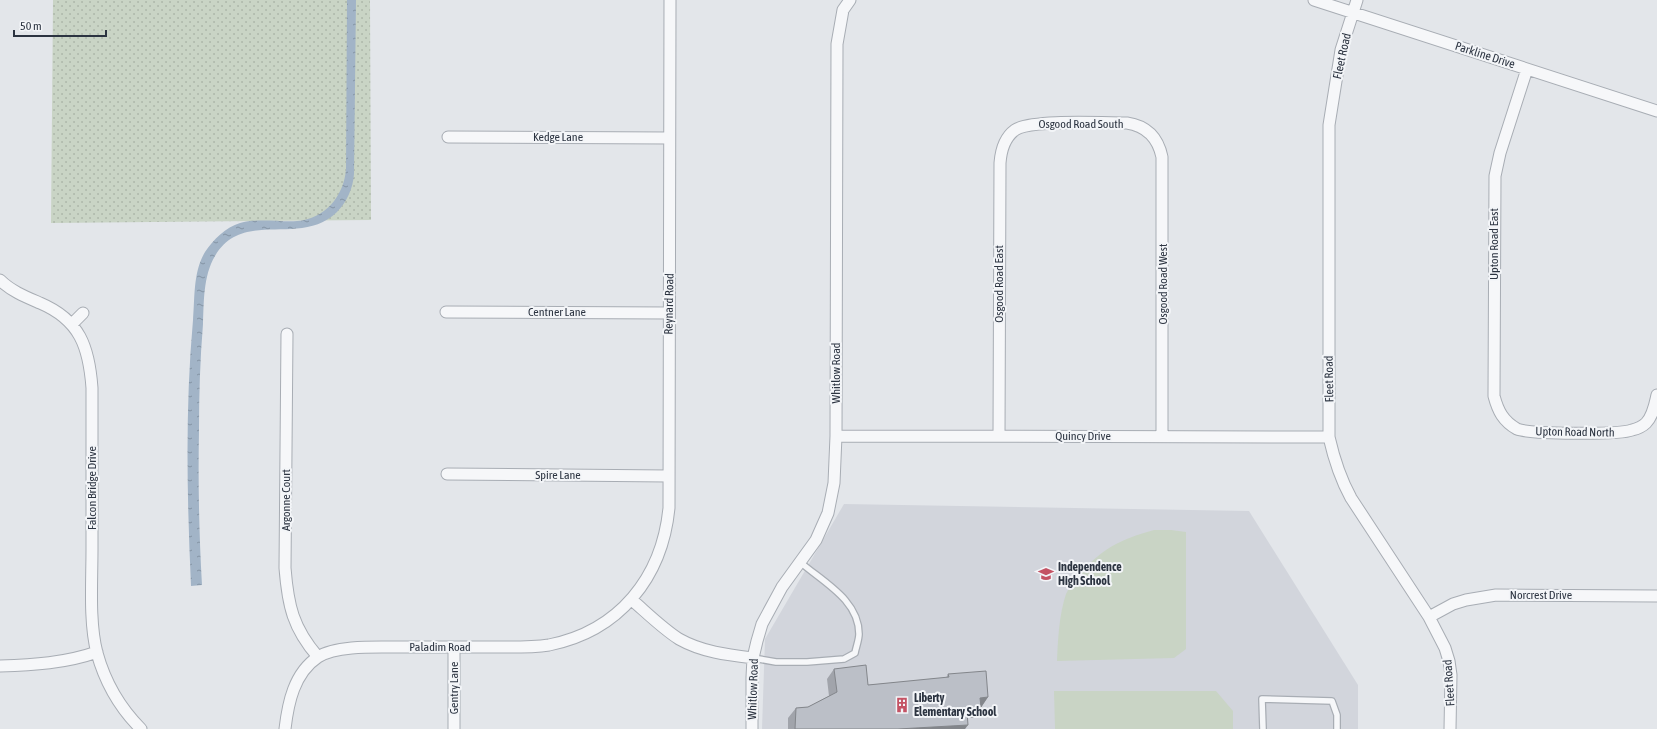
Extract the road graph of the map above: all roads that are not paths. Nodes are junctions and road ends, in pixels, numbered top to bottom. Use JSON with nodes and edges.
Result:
{"nodes":[{"id":1,"x":670,"y":0,"type":"edge"},
{"id":2,"x":850,"y":0,"type":"edge"},
{"id":3,"x":1314,"y":0,"type":"edge"},
{"id":4,"x":1357,"y":0,"type":"edge"},
{"id":5,"x":1353,"y":12,"type":"junction"},
{"id":6,"x":1527,"y":69,"type":"junction"},
{"id":7,"x":1657,"y":111,"type":"edge"},
{"id":8,"x":1010,"y":134,"type":"joint"},
{"id":9,"x":1151,"y":134,"type":"joint"},
{"id":10,"x":448,"y":137,"type":"dead end"},
{"id":11,"x":669,"y":138,"type":"junction"},
{"id":12,"x":1,"y":282,"type":"edge"},
{"id":13,"x":446,"y":312,"type":"dead end"},
{"id":14,"x":83,"y":313,"type":"dead end"},
{"id":15,"x":669,"y":313,"type":"junction"},
{"id":16,"x":72,"y":324,"type":"junction"},
{"id":17,"x":287,"y":334,"type":"dead end"},
{"id":18,"x":1657,"y":395,"type":"edge"},
{"id":19,"x":1504,"y":420,"type":"joint"},
{"id":20,"x":836,"y":436,"type":"junction"},
{"id":21,"x":999,"y":436,"type":"junction"},
{"id":22,"x":1162,"y":436,"type":"junction"},
{"id":23,"x":1329,"y":437,"type":"junction"},
{"id":24,"x":447,"y":474,"type":"dead end"},
{"id":25,"x":668,"y":476,"type":"junction"},
{"id":26,"x":800,"y":562,"type":"junction"},
{"id":27,"x":1657,"y":596,"type":"edge"},
{"id":28,"x":632,"y":600,"type":"junction"},
{"id":29,"x":1429,"y":617,"type":"junction"},
{"id":30,"x":454,"y":647,"type":"junction"},
{"id":31,"x":97,"y":652,"type":"junction"},
{"id":32,"x":318,"y":657,"type":"junction"},
{"id":33,"x":753,"y":658,"type":"junction"},
{"id":34,"x":0,"y":666,"type":"edge"},
{"id":35,"x":141,"y":729,"type":"edge"},
{"id":36,"x":285,"y":729,"type":"edge"},
{"id":37,"x":454,"y":729,"type":"edge"},
{"id":38,"x":752,"y":729,"type":"edge"},
{"id":39,"x":1263,"y":729,"type":"edge"},
{"id":40,"x":1337,"y":729,"type":"edge"},
{"id":41,"x":1450,"y":729,"type":"edge"}],
"edges":[{"from":1,"to":11,"type":"street","name":"Reynard Road"},
{"from":2,"to":20,"type":"street","name":"Whitlow Road"},
{"from":3,"to":5,"type":"street","name":"Parkline Drive"},
{"from":4,"to":5,"type":"street","name":"Fleet Road"},
{"from":5,"to":6,"type":"street","name":"Parkline Drive"},
{"from":5,"to":23,"type":"street","name":"Fleet Road"},
{"from":6,"to":7,"type":"street","name":"Parkline Drive"},
{"from":6,"to":19,"type":"street","name":"Upton Road East"},
{"from":8,"to":9,"type":"street","name":"Osgood Road South"},
{"from":8,"to":21,"type":"street","name":"Osgood Road East"},
{"from":9,"to":22,"type":"street","name":"Osgood Road West"},
{"from":10,"to":11,"type":"street","name":"Kedge Lane"},
{"from":11,"to":15,"type":"street","name":"Reynard Road"},
{"from":12,"to":16,"type":"street","name":"Falcon Bridge Drive"},
{"from":13,"to":15,"type":"street","name":"Centner Lane"},
{"from":14,"to":16,"type":"street"},
{"from":15,"to":25,"type":"street","name":"Reynard Road"},
{"from":16,"to":31,"type":"street","name":"Falcon Bridge Drive"},
{"from":17,"to":32,"type":"street","name":"Argonne Court"},
{"from":18,"to":19,"type":"street","name":"Upton Road North"},
{"from":20,"to":21,"type":"street","name":"Quincy Drive"},
{"from":20,"to":26,"type":"street","name":"Whitlow Road"},
{"from":21,"to":22,"type":"street","name":"Quincy Drive"},
{"from":22,"to":23,"type":"street","name":"Quincy Drive"},
{"from":23,"to":29,"type":"street","name":"Fleet Road"},
{"from":24,"to":25,"type":"street","name":"Spire Lane"},
{"from":25,"to":28,"type":"street","name":"Reynard Road"},
{"from":26,"to":33,"type":"street","name":"Whitlow Road"},
{"from":26,"to":33,"type":"lane"},
{"from":27,"to":29,"type":"street","name":"Norcrest Drive"},
{"from":28,"to":30,"type":"street","name":"Paladim Road"},
{"from":28,"to":33,"type":"street"},
{"from":29,"to":41,"type":"street","name":"Fleet Road"},
{"from":30,"to":32,"type":"street","name":"Paladim Road"},
{"from":30,"to":37,"type":"street","name":"Gentry Lane"},
{"from":31,"to":34,"type":"street"},
{"from":31,"to":35,"type":"street","name":"Falcon Bridge Drive"},
{"from":32,"to":36,"type":"street","name":"Paladim Road"},
{"from":33,"to":38,"type":"street","name":"Whitlow Road"},
{"from":39,"to":40,"type":"lane"}]}
